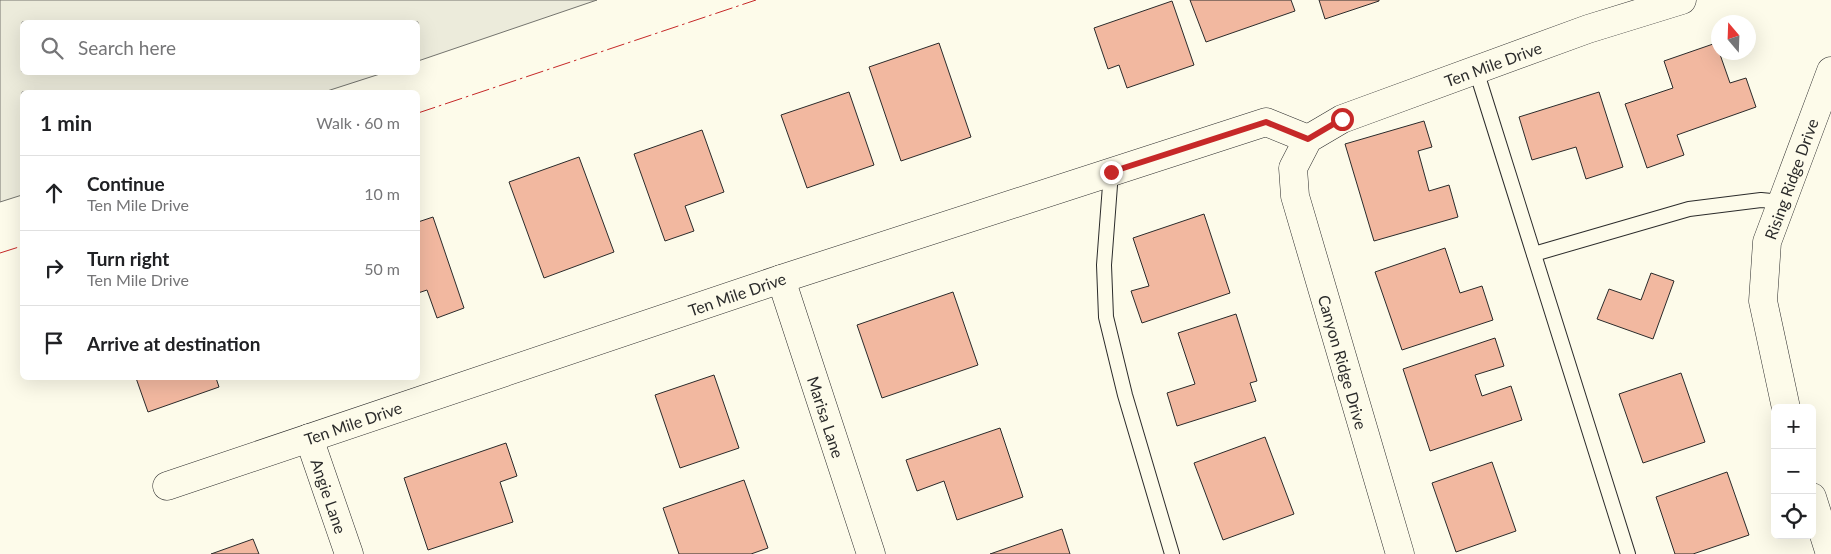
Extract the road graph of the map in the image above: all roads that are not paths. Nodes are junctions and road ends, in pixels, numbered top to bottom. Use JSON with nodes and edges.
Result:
{"nodes":[{"id":1,"x":1682,"y":0,"type":"edge"},
{"id":2,"x":1476,"y":70,"type":"junction"},
{"id":3,"x":1831,"y":71,"type":"edge"},
{"id":4,"x":1308,"y":139,"type":"junction"},
{"id":5,"x":1111,"y":172,"type":"junction"},
{"id":6,"x":1782,"y":202,"type":"junction"},
{"id":7,"x":1534,"y":254,"type":"junction"},
{"id":8,"x":781,"y":279,"type":"junction"},
{"id":9,"x":1785,"y":404,"type":"edge"},
{"id":10,"x":309,"y":438,"type":"junction"},
{"id":11,"x":167,"y":486,"type":"dead end"},
{"id":12,"x":1816,"y":510,"type":"edge"},
{"id":13,"x":349,"y":554,"type":"edge"},
{"id":14,"x":870,"y":554,"type":"edge"},
{"id":15,"x":1172,"y":554,"type":"edge"},
{"id":16,"x":1400,"y":554,"type":"edge"},
{"id":17,"x":1628,"y":554,"type":"edge"},
{"id":18,"x":1830,"y":554,"type":"edge"}],
"edges":[{"from":1,"to":2,"type":"street","name":"Ten Mile Drive"},
{"from":2,"to":4,"type":"street","name":"Ten Mile Drive"},
{"from":2,"to":7,"type":"lane"},
{"from":3,"to":6,"type":"street","name":"Rising Ridge Drive"},
{"from":4,"to":5,"type":"street","name":"Ten Mile Drive"},
{"from":4,"to":16,"type":"street","name":"Canyon Ridge Drive"},
{"from":5,"to":8,"type":"street","name":"Ten Mile Drive"},
{"from":5,"to":15,"type":"lane"},
{"from":6,"to":7,"type":"lane"},
{"from":6,"to":9,"type":"street","name":"Rising Ridge Drive"},
{"from":7,"to":17,"type":"lane"},
{"from":8,"to":10,"type":"street","name":"Ten Mile Drive"},
{"from":8,"to":14,"type":"street","name":"Marisa Lane"},
{"from":10,"to":11,"type":"street","name":"Ten Mile Drive"},
{"from":10,"to":13,"type":"street","name":"Angie Lane"},
{"from":12,"to":18,"type":"street"}]}
